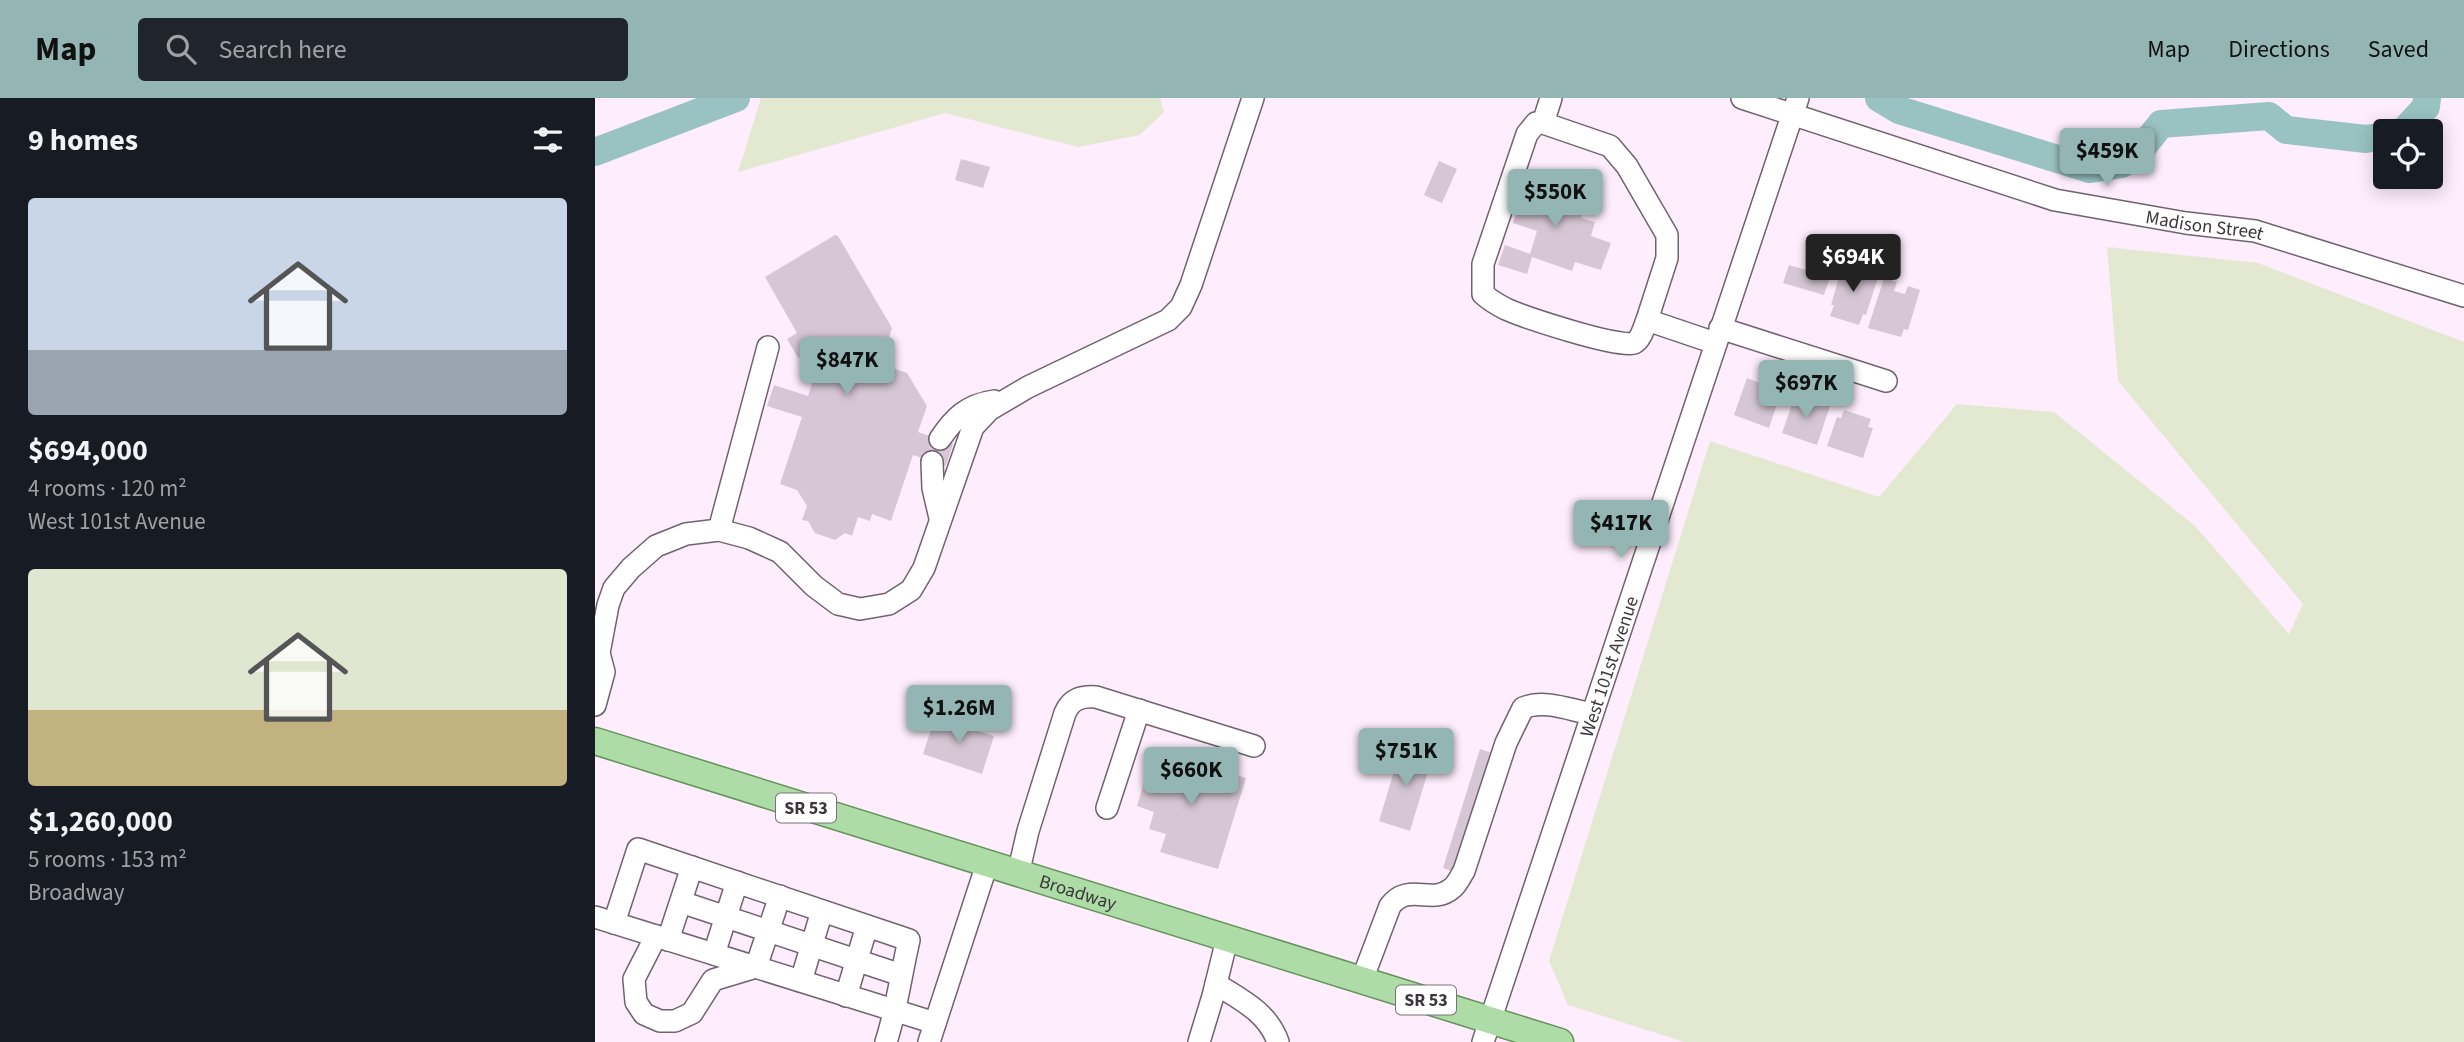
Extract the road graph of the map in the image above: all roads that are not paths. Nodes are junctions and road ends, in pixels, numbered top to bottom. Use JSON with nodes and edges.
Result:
{"nodes":[{"id":1,"x":1253,"y":98,"type":"edge"},
{"id":2,"x":1551,"y":98,"type":"edge"},
{"id":3,"x":1742,"y":98,"type":"edge"},
{"id":4,"x":1795,"y":106,"type":"edge"},
{"id":5,"x":1543,"y":123,"type":"junction"},
{"id":6,"x":2464,"y":296,"type":"edge"},
{"id":7,"x":1647,"y":320,"type":"junction"},
{"id":8,"x":1718,"y":336,"type":"junction"},
{"id":9,"x":768,"y":346,"type":"dead end"},
{"id":10,"x":1886,"y":381,"type":"dead end"},
{"id":11,"x":1006,"y":400,"type":"junction"},
{"id":12,"x":940,"y":439,"type":"dead end"},
{"id":13,"x":932,"y":461,"type":"dead end"},
{"id":14,"x":940,"y":519,"type":"junction"},
{"id":15,"x":719,"y":530,"type":"junction"},
{"id":16,"x":597,"y":655,"type":"edge"},
{"id":17,"x":595,"y":705,"type":"edge"},
{"id":18,"x":1139,"y":710,"type":"junction"},
{"id":19,"x":1592,"y":715,"type":"junction"},
{"id":20,"x":595,"y":741,"type":"edge"},
{"id":21,"x":1254,"y":746,"type":"dead end"},
{"id":22,"x":1107,"y":808,"type":"dead end"},
{"id":23,"x":987,"y":864,"type":"junction"},
{"id":24,"x":692,"y":867,"type":"junction"},
{"id":25,"x":1018,"y":874,"type":"junction"},
{"id":26,"x":737,"y":882,"type":"junction"},
{"id":27,"x":779,"y":896,"type":"junction"},
{"id":28,"x":681,"y":902,"type":"junction"},
{"id":29,"x":822,"y":911,"type":"junction"},
{"id":30,"x":727,"y":917,"type":"junction"},
{"id":31,"x":605,"y":920,"type":"edge"},
{"id":32,"x":867,"y":926,"type":"junction"},
{"id":33,"x":769,"y":931,"type":"junction"},
{"id":34,"x":662,"y":938,"type":"junction"},
{"id":35,"x":1227,"y":939,"type":"junction"},
{"id":36,"x":812,"y":945,"type":"junction"},
{"id":37,"x":714,"y":954,"type":"junction"},
{"id":38,"x":857,"y":960,"type":"junction"},
{"id":39,"x":756,"y":967,"type":"junction"},
{"id":40,"x":901,"y":975,"type":"junction"},
{"id":41,"x":1362,"y":980,"type":"junction"},
{"id":42,"x":801,"y":981,"type":"junction"},
{"id":43,"x":1216,"y":984,"type":"junction"},
{"id":44,"x":846,"y":996,"type":"junction"},
{"id":45,"x":896,"y":1012,"type":"junction"},
{"id":46,"x":1487,"y":1031,"type":"edge"},
{"id":47,"x":932,"y":1033,"type":"edge"},
{"id":48,"x":886,"y":1042,"type":"edge"},
{"id":49,"x":1199,"y":1042,"type":"edge"},
{"id":50,"x":1277,"y":1042,"type":"edge"},
{"id":51,"x":1560,"y":1042,"type":"edge"}],
"edges":[{"from":1,"to":11,"type":"street"},
{"from":2,"to":5,"type":"street"},
{"from":3,"to":4,"type":"street","name":"Madison Street"},
{"from":4,"to":6,"type":"street","name":"Madison Street"},
{"from":4,"to":8,"type":"street","name":"West 101st Avenue"},
{"from":5,"to":7,"type":"street"},
{"from":5,"to":7,"type":"street"},
{"from":7,"to":8,"type":"street"},
{"from":8,"to":10,"type":"street"},
{"from":8,"to":19,"type":"street","name":"West 101st Avenue"},
{"from":9,"to":15,"type":"street"},
{"from":11,"to":12,"type":"street"},
{"from":11,"to":14,"type":"street"},
{"from":13,"to":14,"type":"street"},
{"from":14,"to":15,"type":"street"},
{"from":15,"to":16,"type":"street"},
{"from":16,"to":17,"type":"street"},
{"from":18,"to":21,"type":"street"},
{"from":18,"to":22,"type":"street"},
{"from":18,"to":25,"type":"street"},
{"from":19,"to":41,"type":"street"},
{"from":19,"to":46,"type":"street","name":"West 101st Avenue"},
{"from":20,"to":23,"type":"main road","name":"Broadway","number":"SR 53"},
{"from":23,"to":25,"type":"main road","name":"Broadway","number":"SR 53"},
{"from":23,"to":47,"type":"street"},
{"from":24,"to":26,"type":"street"},
{"from":24,"to":28,"type":"street"},
{"from":24,"to":31,"type":"street"},
{"from":25,"to":35,"type":"main road","name":"Broadway","number":"SR 53"},
{"from":26,"to":27,"type":"street"},
{"from":26,"to":30,"type":"street"},
{"from":27,"to":29,"type":"street"},
{"from":27,"to":33,"type":"street"},
{"from":28,"to":30,"type":"street"},
{"from":28,"to":34,"type":"street"},
{"from":29,"to":32,"type":"street"},
{"from":29,"to":36,"type":"street"},
{"from":30,"to":33,"type":"street"},
{"from":30,"to":37,"type":"street"},
{"from":31,"to":34,"type":"street"},
{"from":32,"to":38,"type":"street"},
{"from":32,"to":40,"type":"street"},
{"from":33,"to":36,"type":"street"},
{"from":33,"to":39,"type":"street"},
{"from":34,"to":37,"type":"street"},
{"from":34,"to":39,"type":"street"},
{"from":35,"to":41,"type":"main road","name":"Broadway","number":"SR 53"},
{"from":35,"to":43,"type":"street"},
{"from":36,"to":38,"type":"street"},
{"from":36,"to":42,"type":"street"},
{"from":37,"to":39,"type":"street"},
{"from":38,"to":40,"type":"street"},
{"from":38,"to":44,"type":"street"},
{"from":39,"to":42,"type":"street"},
{"from":40,"to":45,"type":"street"},
{"from":41,"to":46,"type":"main road","name":"Broadway","number":"SR 53"},
{"from":42,"to":44,"type":"street"},
{"from":43,"to":49,"type":"street"},
{"from":43,"to":50,"type":"street"},
{"from":44,"to":45,"type":"street"},
{"from":45,"to":47,"type":"street"},
{"from":45,"to":48,"type":"street"},
{"from":46,"to":51,"type":"main road","name":"Broadway","number":"SR 53"}]}
